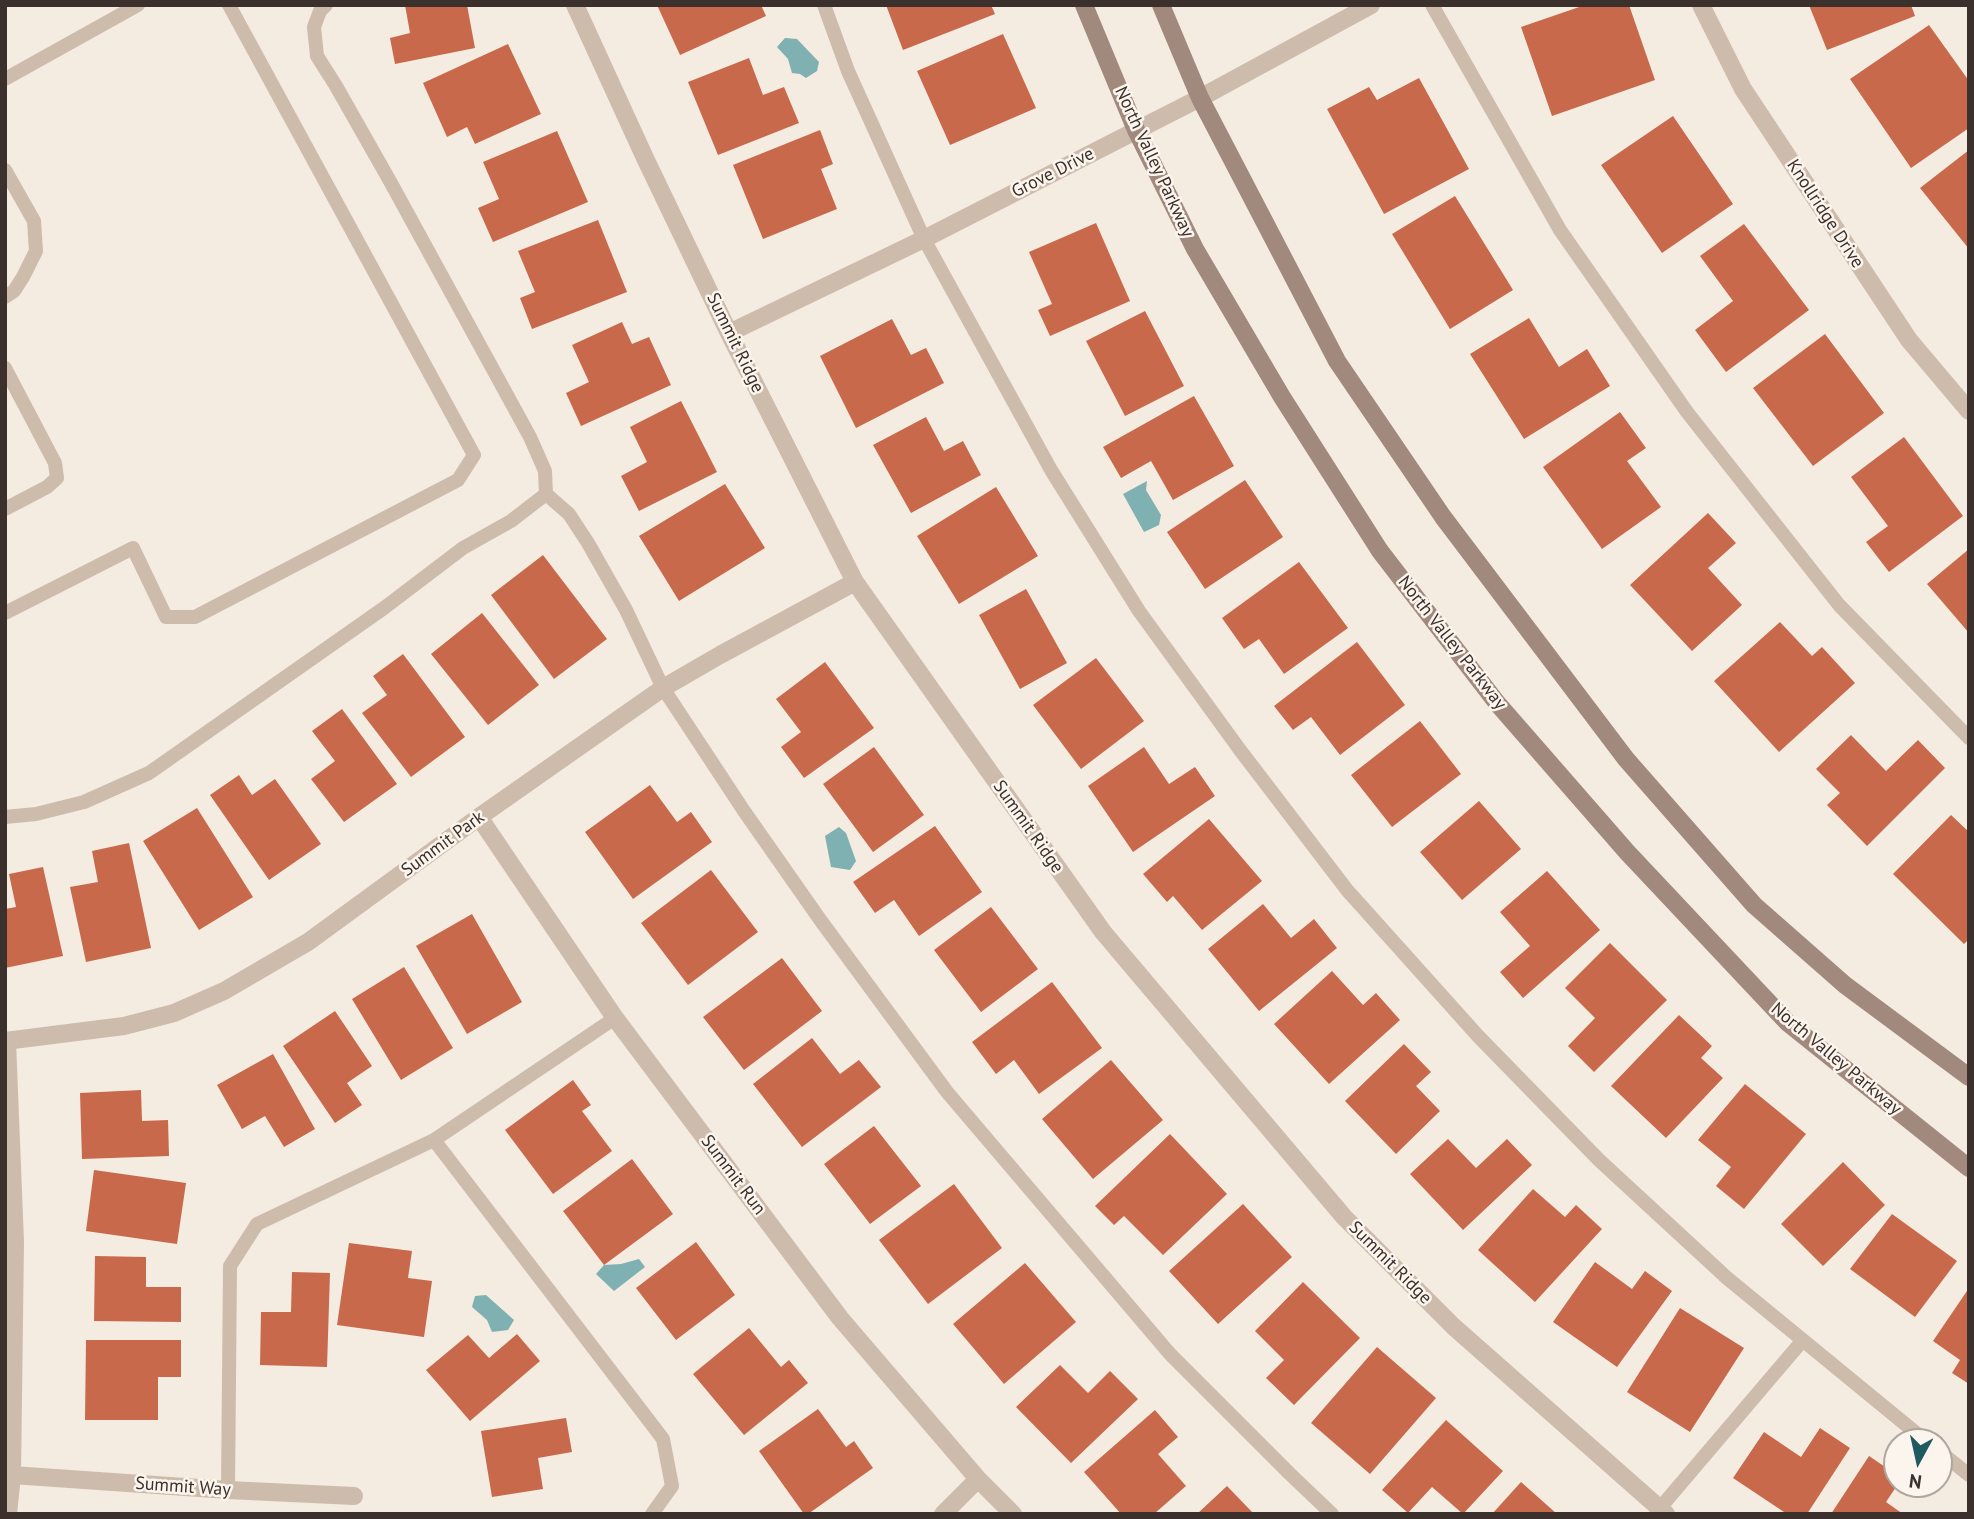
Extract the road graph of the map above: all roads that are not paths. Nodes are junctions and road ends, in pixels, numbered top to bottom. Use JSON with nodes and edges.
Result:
{"nodes":[{"id":1,"x":138,"y":5,"type":"edge"},
{"id":2,"x":229,"y":5,"type":"edge"},
{"id":3,"x":326,"y":5,"type":"edge"},
{"id":4,"x":575,"y":5,"type":"edge"},
{"id":5,"x":824,"y":5,"type":"edge"},
{"id":6,"x":1084,"y":5,"type":"edge"},
{"id":7,"x":1161,"y":5,"type":"edge"},
{"id":8,"x":1371,"y":5,"type":"edge"},
{"id":9,"x":1432,"y":5,"type":"edge"},
{"id":10,"x":1701,"y":5,"type":"edge"},
{"id":11,"x":5,"y":79,"type":"edge"},
{"id":12,"x":1199,"y":98,"type":"junction"},
{"id":13,"x":1136,"y":130,"type":"junction"},
{"id":14,"x":5,"y":170,"type":"edge"},
{"id":15,"x":924,"y":239,"type":"junction"},
{"id":16,"x":5,"y":297,"type":"edge"},
{"id":17,"x":729,"y":333,"type":"junction"},
{"id":18,"x":5,"y":368,"type":"edge"},
{"id":19,"x":1969,"y":411,"type":"edge"},
{"id":20,"x":546,"y":494,"type":"junction"},
{"id":21,"x":5,"y":509,"type":"edge"},
{"id":22,"x":855,"y":582,"type":"junction"},
{"id":23,"x":5,"y":614,"type":"edge"},
{"id":24,"x":663,"y":688,"type":"junction"},
{"id":25,"x":1969,"y":738,"type":"edge"},
{"id":26,"x":5,"y":817,"type":"edge"},
{"id":27,"x":479,"y":817,"type":"junction"},
{"id":28,"x":615,"y":1018,"type":"junction"},
{"id":29,"x":6,"y":1041,"type":"edge"},
{"id":30,"x":1969,"y":1077,"type":"edge"},
{"id":31,"x":434,"y":1140,"type":"junction"},
{"id":32,"x":1969,"y":1168,"type":"edge"},
{"id":33,"x":9,"y":1191,"type":"edge"},
{"id":34,"x":1803,"y":1340,"type":"junction"},
{"id":35,"x":1910,"y":1428,"type":"edge"},
{"id":36,"x":1953,"y":1462,"type":"edge"},
{"id":37,"x":12,"y":1475,"type":"junction"},
{"id":38,"x":1969,"y":1475,"type":"edge"},
{"id":39,"x":978,"y":1479,"type":"junction"},
{"id":40,"x":228,"y":1490,"type":"junction"},
{"id":41,"x":355,"y":1496,"type":"dead end"},
{"id":42,"x":1663,"y":1511,"type":"edge"},
{"id":43,"x":8,"y":1514,"type":"edge"},
{"id":44,"x":652,"y":1514,"type":"edge"},
{"id":45,"x":943,"y":1514,"type":"edge"},
{"id":46,"x":1013,"y":1514,"type":"edge"},
{"id":47,"x":1332,"y":1514,"type":"edge"}],
"edges":[{"from":1,"to":11,"type":"lane"},
{"from":2,"to":23,"type":"lane"},
{"from":3,"to":20,"type":"lane"},
{"from":4,"to":17,"type":"street","name":"Summit Ridge"},
{"from":5,"to":15,"type":"lane"},
{"from":6,"to":13,"type":"street","name":"North Valley Parkway"},
{"from":7,"to":12,"type":"street"},
{"from":8,"to":12,"type":"street","name":"Grove Drive"},
{"from":9,"to":25,"type":"lane"},
{"from":10,"to":19,"type":"street","name":"Knollridge Drive"},
{"from":12,"to":13,"type":"street","name":"Grove Drive"},
{"from":12,"to":30,"type":"street"},
{"from":13,"to":15,"type":"street","name":"Grove Drive"},
{"from":13,"to":32,"type":"street","name":"North Valley Parkway"},
{"from":14,"to":16,"type":"lane"},
{"from":15,"to":17,"type":"street","name":"Grove Drive"},
{"from":15,"to":34,"type":"lane"},
{"from":17,"to":22,"type":"street","name":"Summit Ridge"},
{"from":18,"to":21,"type":"lane"},
{"from":20,"to":24,"type":"lane"},
{"from":20,"to":26,"type":"lane"},
{"from":22,"to":24,"type":"street","name":"Summit Park"},
{"from":22,"to":42,"type":"street","name":"Summit Ridge"},
{"from":24,"to":27,"type":"street","name":"Summit Park"},
{"from":24,"to":47,"type":"lane"},
{"from":27,"to":28,"type":"street","name":"Summit Run"},
{"from":27,"to":29,"type":"street","name":"Summit Park"},
{"from":28,"to":31,"type":"lane"},
{"from":28,"to":39,"type":"street","name":"Summit Run"},
{"from":29,"to":33,"type":"street"},
{"from":31,"to":40,"type":"lane"},
{"from":31,"to":44,"type":"lane"},
{"from":33,"to":37,"type":"street"},
{"from":34,"to":35,"type":"lane"},
{"from":34,"to":42,"type":"lane"},
{"from":36,"to":38,"type":"lane"},
{"from":37,"to":40,"type":"street","name":"Summit Way"},
{"from":37,"to":43,"type":"street"},
{"from":39,"to":45,"type":"street"},
{"from":39,"to":46,"type":"street","name":"Summit Run"},
{"from":40,"to":41,"type":"street","name":"Summit Way"}]}
